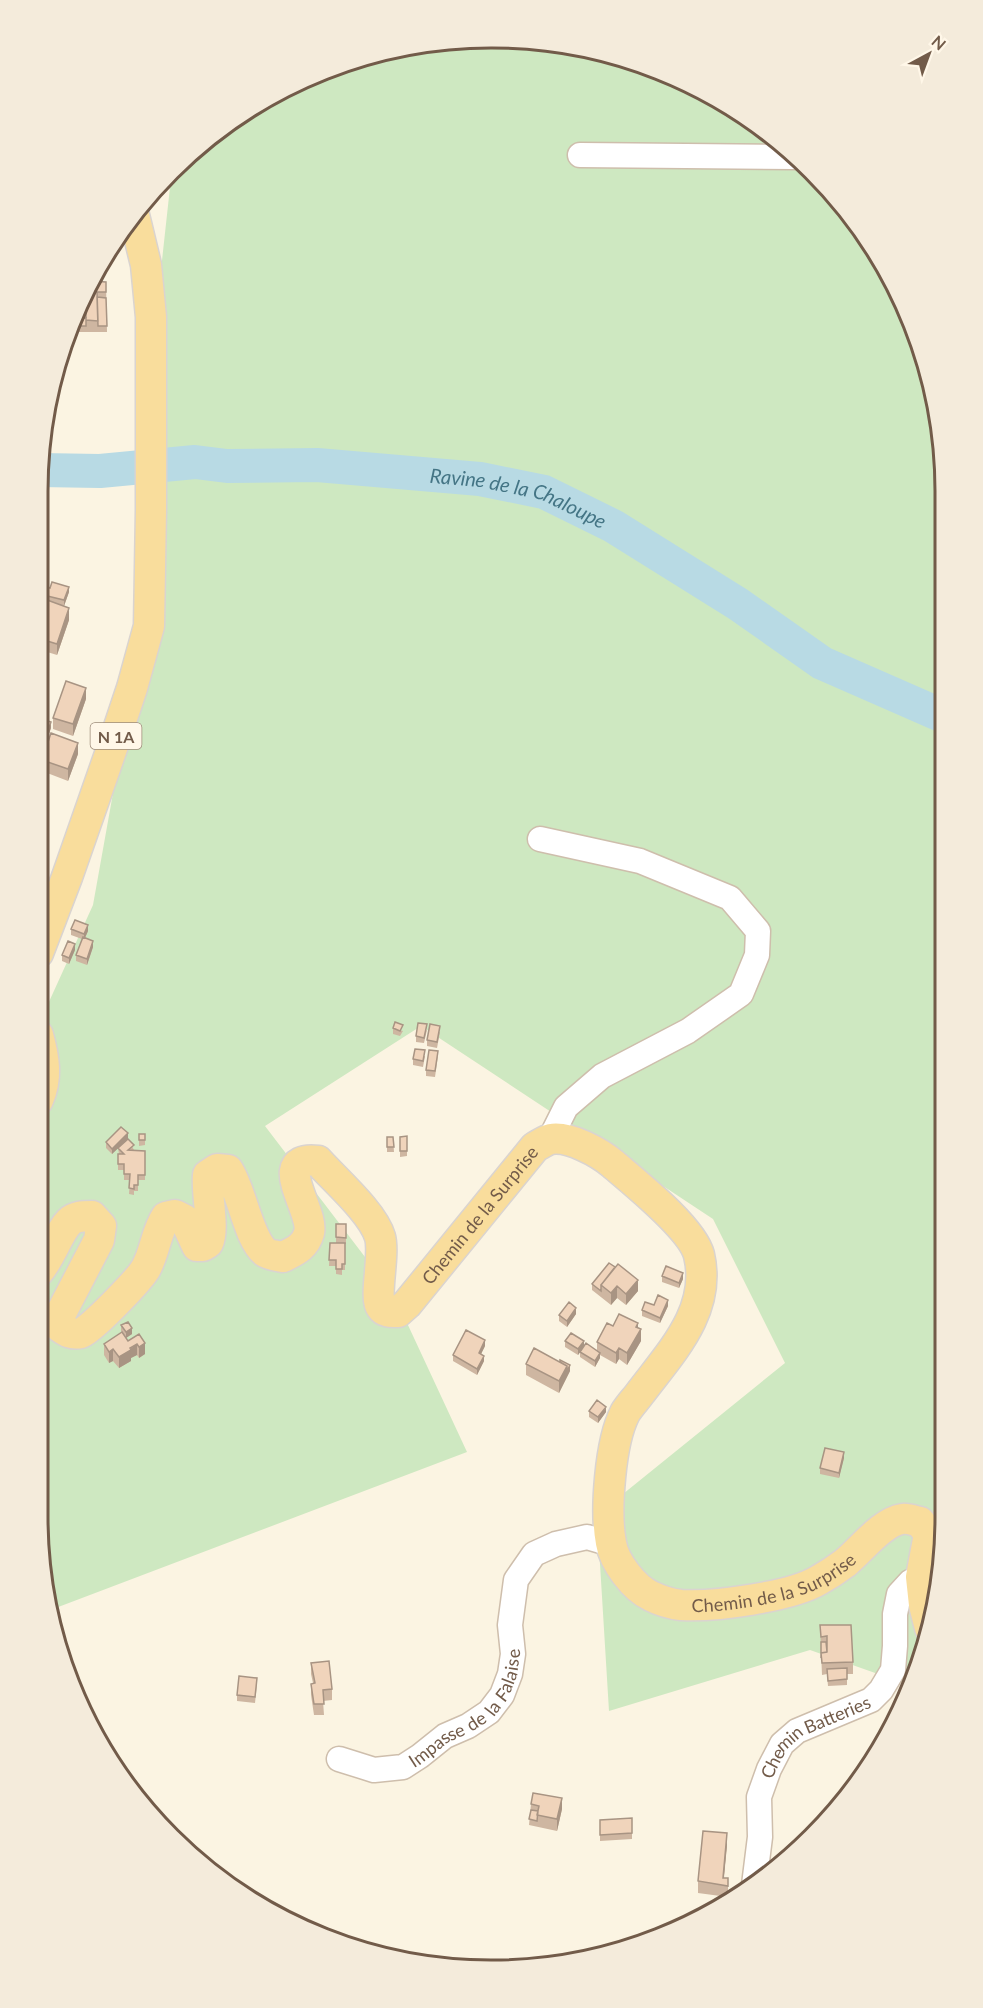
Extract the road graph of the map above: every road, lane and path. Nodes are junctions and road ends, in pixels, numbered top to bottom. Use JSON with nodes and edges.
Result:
{"nodes":[{"id":1,"x":580,"y":155,"type":"dead end"},
{"id":2,"x":783,"y":157,"type":"edge"},
{"id":3,"x":137,"y":226,"type":"edge"},
{"id":4,"x":540,"y":839,"type":"dead end"},
{"id":5,"x":48,"y":927,"type":"edge"},
{"id":6,"x":550,"y":1139,"type":"junction"},
{"id":7,"x":48,"y":1259,"type":"edge"},
{"id":8,"x":611,"y":1544,"type":"junction"},
{"id":9,"x":921,"y":1577,"type":"junction"},
{"id":10,"x":925,"y":1608,"type":"edge"},
{"id":11,"x":339,"y":1759,"type":"dead end"},
{"id":12,"x":756,"y":1872,"type":"edge"}],
"edges":[{"from":1,"to":2,"type":"street"},
{"from":3,"to":5,"type":"main road","number":"N 1A"},
{"from":4,"to":6,"type":"street"},
{"from":6,"to":7,"type":"main road","name":"Chemin de la Surprise"},
{"from":6,"to":8,"type":"main road","name":"Chemin de la Surprise"},
{"from":8,"to":9,"type":"main road","name":"Chemin de la Surprise"},
{"from":8,"to":11,"type":"street","name":"Impasse de la Falaise"},
{"from":9,"to":10,"type":"main road","name":"Chemin de la Surprise"},
{"from":9,"to":12,"type":"street","name":"Chemin Batteries"}]}
